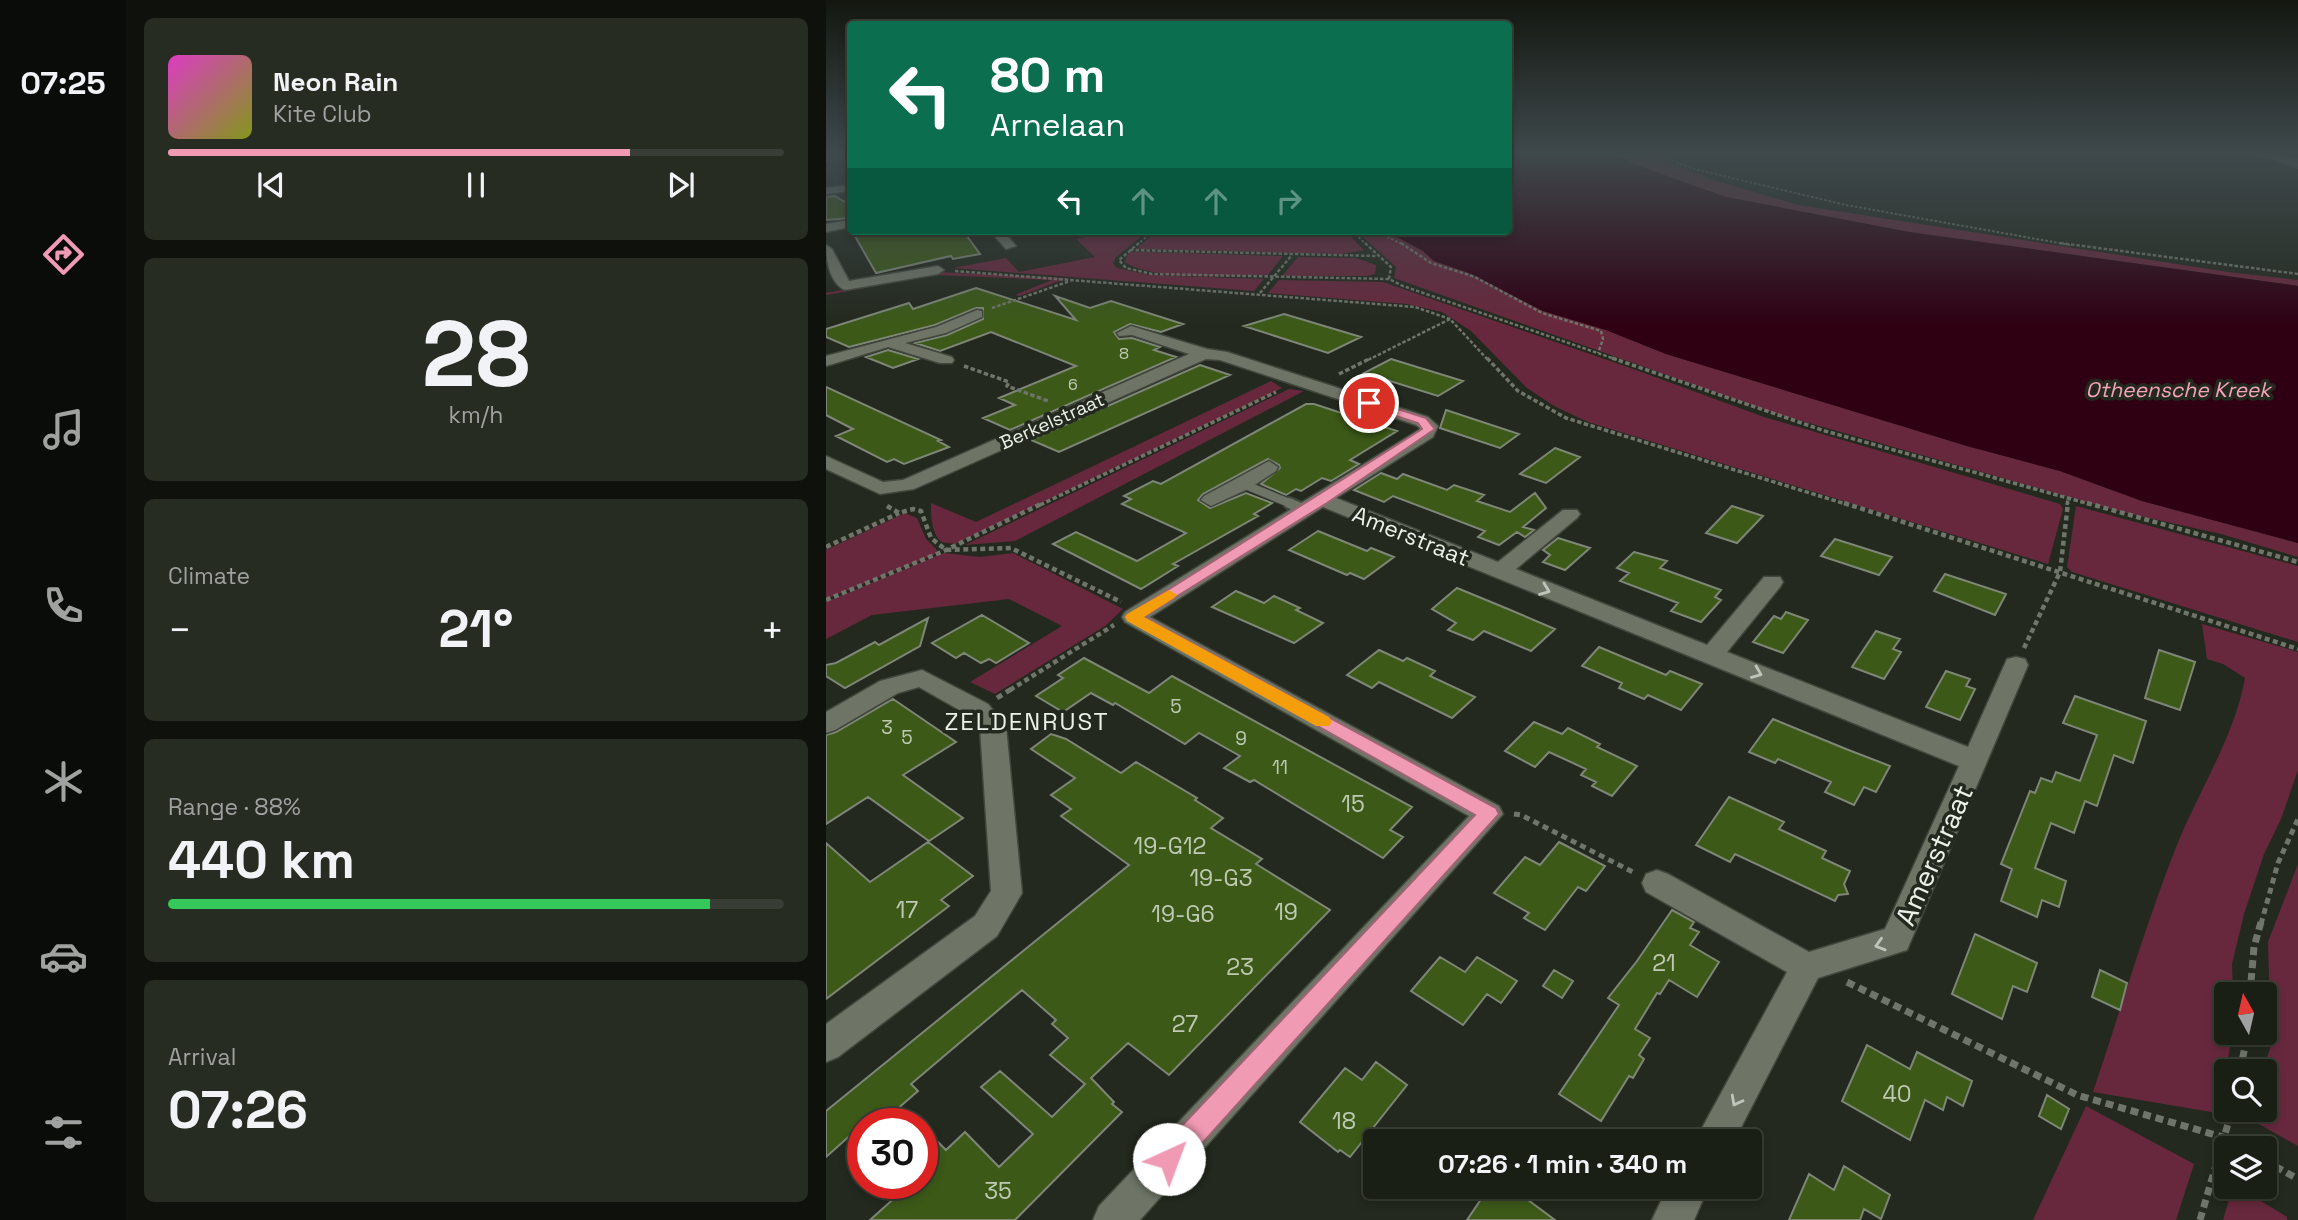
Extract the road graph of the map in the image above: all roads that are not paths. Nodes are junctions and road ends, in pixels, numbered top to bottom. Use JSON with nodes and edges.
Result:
{"nodes":[{"id":1,"x":847,"y":224,"type":"edge"},
{"id":2,"x":826,"y":228,"type":"edge"},
{"id":3,"x":1000,"y":235,"type":"edge"},
{"id":4,"x":1010,"y":246,"type":"dead end"},
{"id":5,"x":826,"y":249,"type":"edge"},
{"id":6,"x":938,"y":270,"type":"road end"},
{"id":7,"x":976,"y":314,"type":"road end"},
{"id":8,"x":1124,"y":333,"type":"dead end"},
{"id":9,"x":888,"y":342,"type":"junction"},
{"id":10,"x":1206,"y":354,"type":"junction"},
{"id":11,"x":826,"y":360,"type":"edge"},
{"id":12,"x":946,"y":360,"type":"road end"},
{"id":13,"x":826,"y":462,"type":"edge"},
{"id":14,"x":1269,"y":467,"type":"dead end"},
{"id":15,"x":1243,"y":484,"type":"junction"},
{"id":16,"x":1211,"y":500,"type":"dead end"},
{"id":17,"x":1314,"y":505,"type":"junction"},
{"id":18,"x":1570,"y":514,"type":"dead end"},
{"id":19,"x":1499,"y":572,"type":"junction"},
{"id":20,"x":1772,"y":582,"type":"dead end"},
{"id":21,"x":1712,"y":655,"type":"junction"},
{"id":22,"x":2016,"y":665,"type":"road end"},
{"id":23,"x":826,"y":724,"type":"edge"},
{"id":24,"x":1975,"y":761,"type":"junction"},
{"id":25,"x":1657,"y":883,"type":"road end"},
{"id":26,"x":1821,"y":971,"type":"junction"},
{"id":27,"x":826,"y":1045,"type":"edge"},
{"id":28,"x":1722,"y":1129,"type":"edge"},
{"id":29,"x":1683,"y":1199,"type":"edge"},
{"id":30,"x":1113,"y":1220,"type":"edge"},
{"id":31,"x":1672,"y":1220,"type":"edge"}],
"edges":[{"from":1,"to":2,"type":"street"},
{"from":3,"to":4,"type":"street"},
{"from":5,"to":6,"type":"street"},
{"from":7,"to":9,"type":"street"},
{"from":8,"to":10,"type":"street"},
{"from":9,"to":11,"type":"street"},
{"from":9,"to":12,"type":"street"},
{"from":10,"to":13,"type":"street","name":"Berkelstraat"},
{"from":10,"to":17,"type":"street"},
{"from":14,"to":15,"type":"street"},
{"from":15,"to":16,"type":"street"},
{"from":15,"to":17,"type":"lane"},
{"from":17,"to":19,"type":"street","name":"Amerstraat"},
{"from":17,"to":30,"type":"street"},
{"from":18,"to":19,"type":"street","name":"Amerstraat"},
{"from":19,"to":21,"type":"street","name":"Amerstraat","one_way":true},
{"from":20,"to":21,"type":"street"},
{"from":21,"to":24,"type":"street","name":"Amerstraat","one_way":true},
{"from":22,"to":24,"type":"street","name":"Amerstraat"},
{"from":23,"to":27,"type":"street"},
{"from":24,"to":26,"type":"street","name":"Amerstraat","one_way":true},
{"from":25,"to":26,"type":"street"},
{"from":26,"to":28,"type":"street","one_way":true},
{"from":29,"to":31,"type":"street"}]}
